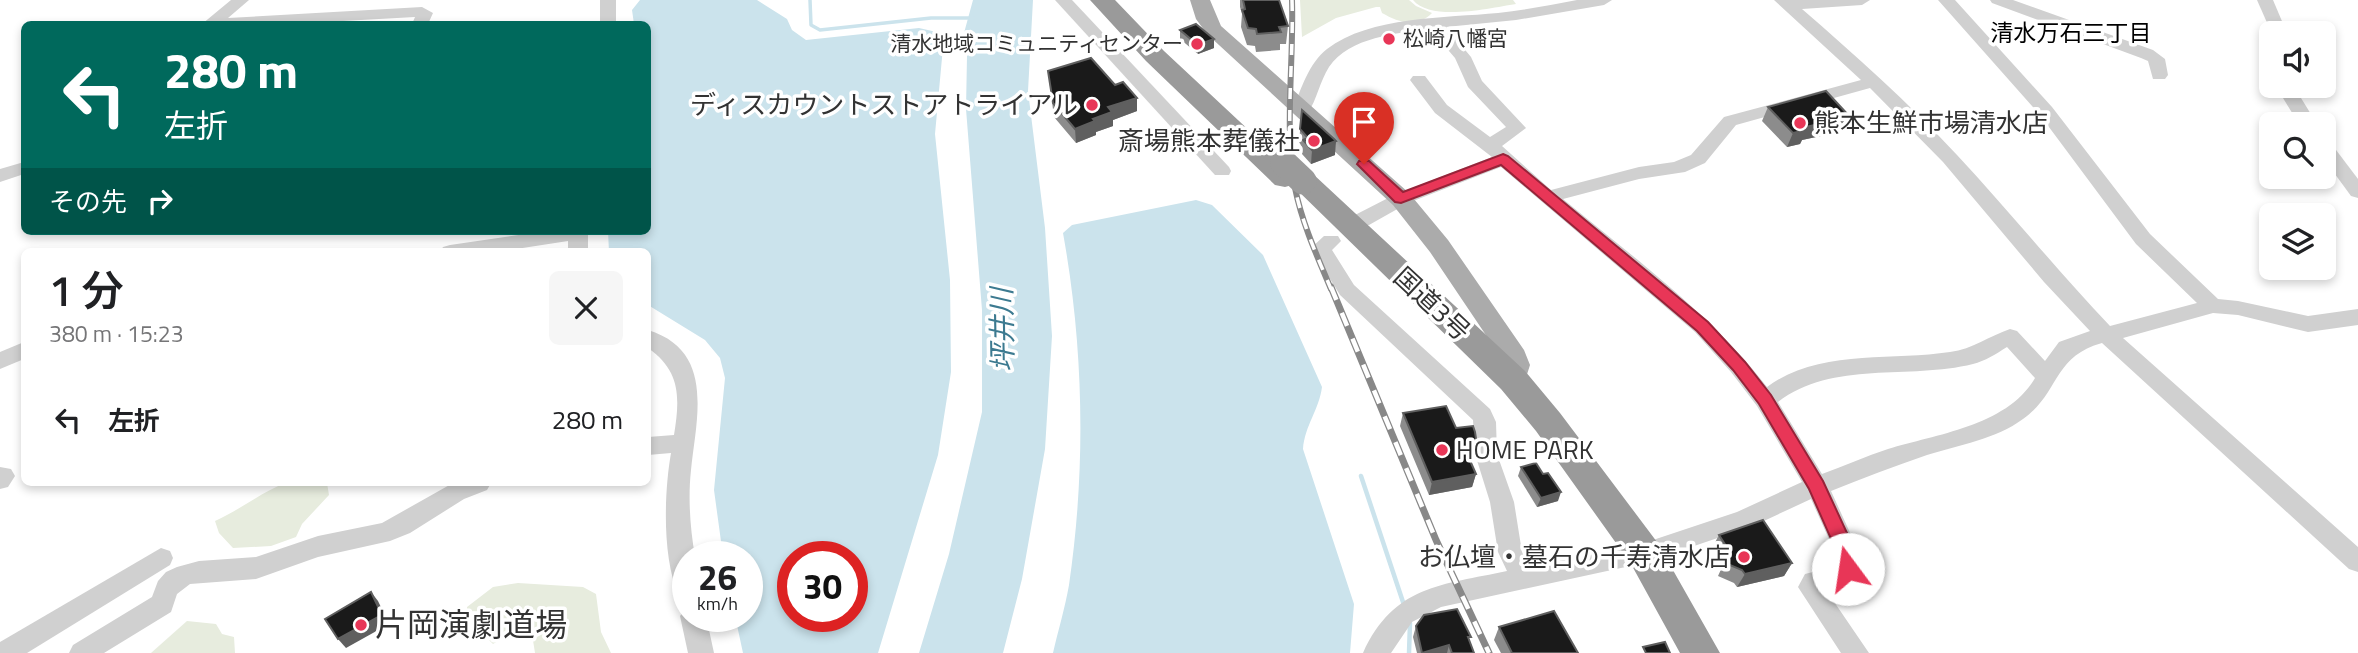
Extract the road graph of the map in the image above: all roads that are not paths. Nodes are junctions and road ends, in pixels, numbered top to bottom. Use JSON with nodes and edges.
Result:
{"nodes":[{"id":1,"x":240,"y":0,"type":"edge"},
{"id":2,"x":1063,"y":0,"type":"edge"},
{"id":3,"x":1102,"y":0,"type":"edge"},
{"id":4,"x":1108,"y":0,"type":"edge"},
{"id":5,"x":1199,"y":0,"type":"edge"},
{"id":6,"x":1604,"y":0,"type":"edge"},
{"id":7,"x":1862,"y":0,"type":"edge"},
{"id":8,"x":1946,"y":0,"type":"edge"},
{"id":9,"x":1998,"y":0,"type":"edge"},
{"id":10,"x":2264,"y":0,"type":"edge"},
{"id":11,"x":1785,"y":2,"type":"edge"},
{"id":12,"x":215,"y":21,"type":"edge"},
{"id":13,"x":264,"y":21,"type":"edge"},
{"id":14,"x":421,"y":21,"type":"edge"},
{"id":15,"x":2274,"y":21,"type":"edge"},
{"id":16,"x":1435,"y":24,"type":"junction"},
{"id":17,"x":2159,"y":75,"type":"dead end"},
{"id":18,"x":1419,"y":80,"type":"dead end"},
{"id":19,"x":1873,"y":82,"type":"junction"},
{"id":20,"x":1302,"y":109,"type":"junction"},
{"id":21,"x":1497,"y":152,"type":"junction"},
{"id":22,"x":2336,"y":162,"type":"edge"},
{"id":23,"x":21,"y":169,"type":"edge"},
{"id":24,"x":1223,"y":171,"type":"dead end"},
{"id":25,"x":0,"y":176,"type":"edge"},
{"id":26,"x":1294,"y":179,"type":"junction"},
{"id":27,"x":2358,"y":192,"type":"edge"},
{"id":28,"x":1548,"y":197,"type":"junction"},
{"id":29,"x":1401,"y":198,"type":"junction"},
{"id":30,"x":1362,"y":220,"type":"dead end"},
{"id":31,"x":578,"y":239,"type":"edge"},
{"id":32,"x":1331,"y":241,"type":"dead end"},
{"id":33,"x":489,"y":248,"type":"edge"},
{"id":34,"x":2213,"y":306,"type":"junction"},
{"id":35,"x":2353,"y":324,"type":"edge"},
{"id":36,"x":2105,"y":334,"type":"junction"},
{"id":37,"x":651,"y":340,"type":"edge"},
{"id":38,"x":21,"y":351,"type":"edge"},
{"id":39,"x":0,"y":361,"type":"edge"},
{"id":40,"x":2047,"y":376,"type":"junction"},
{"id":41,"x":1513,"y":380,"type":"junction"},
{"id":42,"x":1765,"y":400,"type":"junction"},
{"id":43,"x":684,"y":443,"type":"junction"},
{"id":44,"x":651,"y":446,"type":"edge"},
{"id":45,"x":471,"y":486,"type":"edge"},
{"id":46,"x":1817,"y":486,"type":"junction"},
{"id":47,"x":680,"y":541,"type":"edge"},
{"id":48,"x":1634,"y":556,"type":"junction"},
{"id":49,"x":160,"y":558,"type":"dead end"},
{"id":50,"x":2358,"y":562,"type":"edge"},
{"id":51,"x":1522,"y":580,"type":"junction"},
{"id":52,"x":697,"y":632,"type":"edge"},
{"id":53,"x":5,"y":653,"type":"edge"},
{"id":54,"x":82,"y":653,"type":"edge"},
{"id":55,"x":701,"y":653,"type":"edge"},
{"id":56,"x":1376,"y":653,"type":"edge"},
{"id":57,"x":1678,"y":653,"type":"edge"},
{"id":58,"x":1701,"y":653,"type":"edge"},
{"id":59,"x":1856,"y":653,"type":"edge"}],
"edges":[{"from":1,"to":12,"type":"street"},
{"from":2,"to":24,"type":"street"},
{"from":3,"to":26,"type":"highway","name":"国道3号"},
{"from":4,"to":26,"type":"highway","name":"国道3号"},
{"from":5,"to":20,"type":"main road"},
{"from":6,"to":16,"type":"street"},
{"from":7,"to":11,"type":"street"},
{"from":8,"to":34,"type":"street"},
{"from":9,"to":17,"type":"street"},
{"from":10,"to":15,"type":"street"},
{"from":11,"to":19,"type":"street"},
{"from":13,"to":14,"type":"street"},
{"from":16,"to":20,"type":"street"},
{"from":16,"to":21,"type":"street"},
{"from":18,"to":21,"type":"street"},
{"from":19,"to":28,"type":"street"},
{"from":19,"to":36,"type":"street"},
{"from":20,"to":29,"type":"main road"},
{"from":21,"to":28,"type":"street"},
{"from":21,"to":29,"type":"street"},
{"from":22,"to":27,"type":"street"},
{"from":23,"to":25,"type":"street"},
{"from":26,"to":41,"type":"highway","name":"国道3号"},
{"from":26,"to":48,"type":"highway","name":"国道3号"},
{"from":28,"to":42,"type":"street"},
{"from":29,"to":30,"type":"street"},
{"from":29,"to":41,"type":"main road"},
{"from":31,"to":33,"type":"street"},
{"from":32,"to":51,"type":"street"},
{"from":34,"to":35,"type":"street"},
{"from":34,"to":36,"type":"street"},
{"from":36,"to":40,"type":"street"},
{"from":36,"to":50,"type":"street"},
{"from":37,"to":43,"type":"street"},
{"from":38,"to":39,"type":"street"},
{"from":40,"to":42,"type":"street"},
{"from":40,"to":46,"type":"street"},
{"from":41,"to":48,"type":"highway","name":"国道3号"},
{"from":42,"to":46,"type":"street"},
{"from":43,"to":44,"type":"street"},
{"from":43,"to":47,"type":"street"},
{"from":45,"to":54,"type":"street"},
{"from":46,"to":48,"type":"street"},
{"from":46,"to":59,"type":"street"},
{"from":48,"to":51,"type":"street"},
{"from":48,"to":57,"type":"highway","name":"国道3号"},
{"from":48,"to":58,"type":"highway","name":"国道3号"},
{"from":49,"to":53,"type":"street"},
{"from":51,"to":56,"type":"street"},
{"from":52,"to":55,"type":"street"}]}
